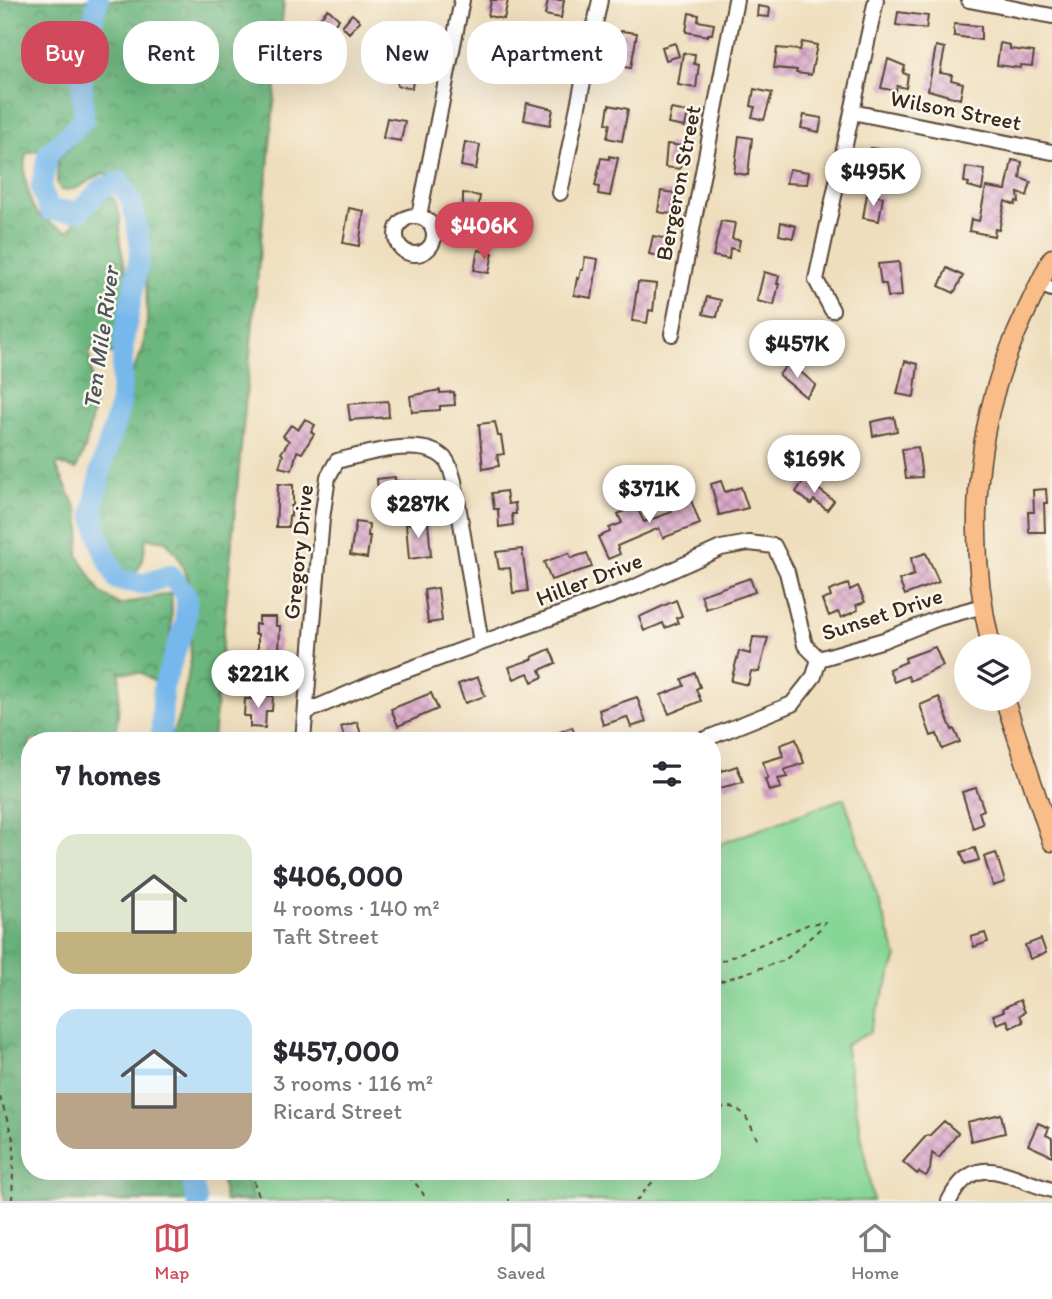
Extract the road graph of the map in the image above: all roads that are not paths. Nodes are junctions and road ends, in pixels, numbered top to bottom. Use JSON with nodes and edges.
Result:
{"nodes":[{"id":1,"x":462,"y":0,"type":"edge"},
{"id":2,"x":600,"y":0,"type":"edge"},
{"id":3,"x":736,"y":0,"type":"edge"},
{"id":4,"x":876,"y":0,"type":"edge"},
{"id":5,"x":969,"y":0,"type":"edge"},
{"id":6,"x":1052,"y":16,"type":"edge"},
{"id":7,"x":852,"y":112,"type":"junction"},
{"id":8,"x":1052,"y":152,"type":"edge"},
{"id":9,"x":560,"y":193,"type":"dead end"},
{"id":10,"x":419,"y":216,"type":"dead end"},
{"id":11,"x":1052,"y":258,"type":"edge"},
{"id":12,"x":1045,"y":286,"type":"edge"},
{"id":13,"x":832,"y":310,"type":"dead end"},
{"id":14,"x":673,"y":334,"type":"dead end"},
{"id":15,"x":983,"y":606,"type":"junction"},
{"id":16,"x":988,"y":634,"type":"edge"},
{"id":17,"x":481,"y":643,"type":"junction"},
{"id":18,"x":819,"y":659,"type":"junction"},
{"id":19,"x":1008,"y":711,"type":"edge"},
{"id":20,"x":306,"y":712,"type":"junction"},
{"id":21,"x":304,"y":732,"type":"edge"},
{"id":22,"x":721,"y":733,"type":"edge"},
{"id":23,"x":1052,"y":842,"type":"edge"},
{"id":24,"x":1052,"y":1191,"type":"edge"},
{"id":25,"x":949,"y":1201,"type":"edge"}],
"edges":[{"from":1,"to":10,"type":"street"},
{"from":2,"to":9,"type":"street"},
{"from":3,"to":14,"type":"street","name":"Bergeron Street"},
{"from":4,"to":7,"type":"street"},
{"from":5,"to":6,"type":"street"},
{"from":7,"to":8,"type":"street","name":"Wilson Street"},
{"from":7,"to":13,"type":"street"},
{"from":11,"to":12,"type":"main road"},
{"from":12,"to":15,"type":"main road"},
{"from":15,"to":16,"type":"main road"},
{"from":15,"to":18,"type":"street","name":"Sunset Drive"},
{"from":17,"to":18,"type":"street","name":"Hiller Drive"},
{"from":17,"to":20,"type":"street","name":"Hiller Drive"},
{"from":17,"to":20,"type":"street","name":"Gregory Drive"},
{"from":18,"to":22,"type":"street","name":"Sunset Drive"},
{"from":19,"to":23,"type":"main road"},
{"from":20,"to":21,"type":"street","name":"Gregory Drive"},
{"from":24,"to":25,"type":"street"}]}
